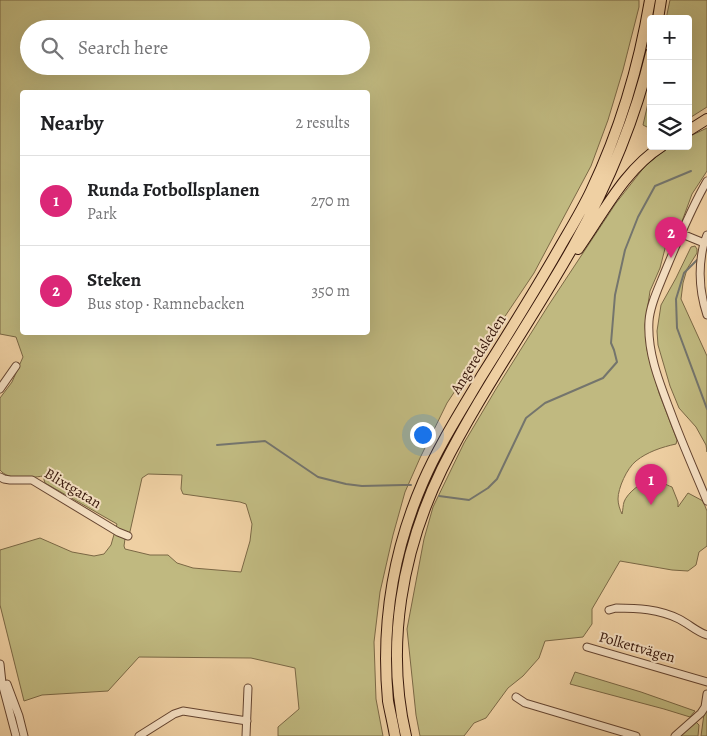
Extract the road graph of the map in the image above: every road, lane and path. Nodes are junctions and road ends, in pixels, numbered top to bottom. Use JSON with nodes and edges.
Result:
{"nodes":[{"id":1,"x":661,"y":0,"type":"edge"},
{"id":2,"x":650,"y":2,"type":"edge"},
{"id":3,"x":659,"y":15,"type":"edge"},
{"id":4,"x":649,"y":60,"type":"edge"},
{"id":5,"x":707,"y":119,"type":"edge"},
{"id":6,"x":707,"y":124,"type":"edge"},
{"id":7,"x":692,"y":128,"type":"edge"},
{"id":8,"x":692,"y":130,"type":"edge"},
{"id":9,"x":657,"y":150,"type":"edge"},
{"id":10,"x":707,"y":181,"type":"edge"},
{"id":11,"x":682,"y":234,"type":"junction"},
{"id":12,"x":707,"y":235,"type":"edge"},
{"id":13,"x":704,"y":243,"type":"junction"},
{"id":14,"x":548,"y":290,"type":"junction"},
{"id":15,"x":707,"y":315,"type":"edge"},
{"id":16,"x":16,"y":366,"type":"dead end"},
{"id":17,"x":0,"y":389,"type":"edge"},
{"id":18,"x":0,"y":477,"type":"edge"},
{"id":19,"x":707,"y":501,"type":"edge"},
{"id":20,"x":128,"y":536,"type":"dead end"},
{"id":21,"x":609,"y":610,"type":"dead end"},
{"id":22,"x":707,"y":635,"type":"edge"},
{"id":23,"x":587,"y":647,"type":"dead end"},
{"id":24,"x":0,"y":664,"type":"edge"},
{"id":25,"x":2,"y":673,"type":"junction"},
{"id":26,"x":707,"y":682,"type":"edge"},
{"id":27,"x":248,"y":688,"type":"dead end"},
{"id":28,"x":707,"y":694,"type":"edge"},
{"id":29,"x":516,"y":696,"type":"dead end"},
{"id":30,"x":247,"y":721,"type":"junction"},
{"id":31,"x":16,"y":736,"type":"edge"},
{"id":32,"x":24,"y":736,"type":"edge"},
{"id":33,"x":139,"y":736,"type":"edge"},
{"id":34,"x":246,"y":736,"type":"edge"},
{"id":35,"x":395,"y":736,"type":"edge"},
{"id":36,"x":406,"y":736,"type":"edge"},
{"id":37,"x":636,"y":736,"type":"edge"},
{"id":38,"x":675,"y":736,"type":"edge"}],
"edges":[{"from":1,"to":3,"type":"highway"},
{"from":2,"to":35,"type":"highway","name":"Angeredsleden"},
{"from":4,"to":14,"type":"highway","name":"Angeredsleden"},
{"from":5,"to":7,"type":"highway"},
{"from":6,"to":8,"type":"highway"},
{"from":9,"to":14,"type":"highway"},
{"from":10,"to":11,"type":"street"},
{"from":11,"to":13,"type":"street"},
{"from":11,"to":19,"type":"street"},
{"from":12,"to":13,"type":"street"},
{"from":13,"to":15,"type":"street"},
{"from":14,"to":36,"type":"highway","name":"Angeredsleden"},
{"from":16,"to":17,"type":"street"},
{"from":18,"to":20,"type":"street","name":"Blixtgatan"},
{"from":21,"to":22,"type":"street"},
{"from":23,"to":26,"type":"street","name":"Polkettvägen"},
{"from":24,"to":25,"type":"street"},
{"from":25,"to":31,"type":"street"},
{"from":25,"to":32,"type":"street"},
{"from":27,"to":30,"type":"street"},
{"from":28,"to":38,"type":"street"},
{"from":29,"to":37,"type":"street"},
{"from":30,"to":33,"type":"street"},
{"from":30,"to":34,"type":"street"}]}
